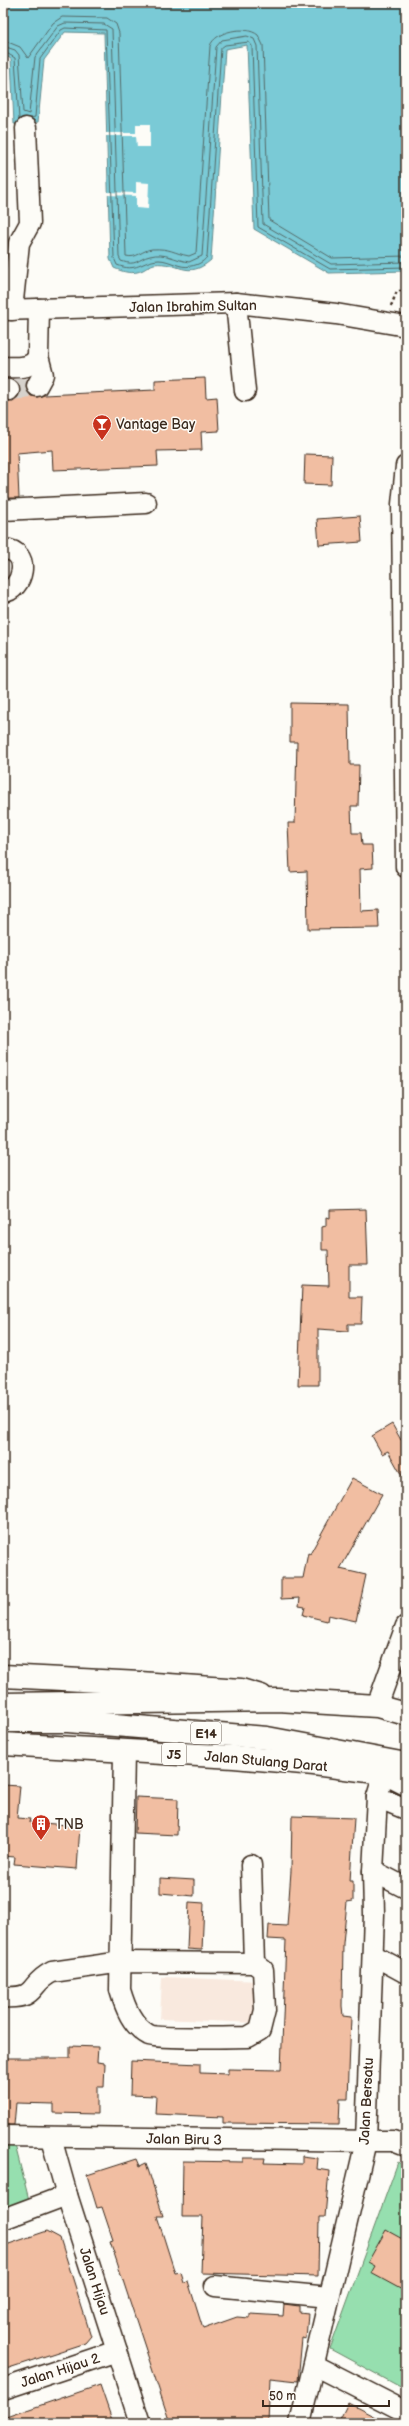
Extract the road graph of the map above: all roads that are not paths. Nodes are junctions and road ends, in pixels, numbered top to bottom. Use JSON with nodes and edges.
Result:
{"nodes":[{"id":1,"x":26,"y":128,"type":"dead end"},
{"id":2,"x":236,"y":303,"type":"junction"},
{"id":3,"x":39,"y":309,"type":"junction"},
{"id":4,"x":8,"y":310,"type":"edge"},
{"id":5,"x":406,"y":326,"type":"edge"},
{"id":6,"x":38,"y":356,"type":"junction"},
{"id":7,"x":3,"y":367,"type":"edge"},
{"id":8,"x":38,"y":386,"type":"dead end"},
{"id":9,"x":245,"y":391,"type":"dead end"},
{"id":10,"x":406,"y":466,"type":"edge"},
{"id":11,"x":146,"y":503,"type":"dead end"},
{"id":12,"x":3,"y":510,"type":"edge"},
{"id":13,"x":3,"y":549,"type":"edge"},
{"id":14,"x":404,"y":580,"type":"edge"},
{"id":15,"x":3,"y":592,"type":"edge"},
{"id":16,"x":405,"y":798,"type":"edge"},
{"id":17,"x":406,"y":867,"type":"edge"},
{"id":18,"x":406,"y":1626,"type":"edge"},
{"id":19,"x":3,"y":1676,"type":"edge"},
{"id":20,"x":278,"y":1700,"type":"junction"},
{"id":21,"x":10,"y":1704,"type":"edge"},
{"id":22,"x":377,"y":1706,"type":"junction"},
{"id":23,"x":406,"y":1714,"type":"edge"},
{"id":24,"x":3,"y":1721,"type":"edge"},
{"id":25,"x":3,"y":1744,"type":"edge"},
{"id":26,"x":124,"y":1752,"type":"junction"},
{"id":27,"x":406,"y":1764,"type":"edge"},
{"id":28,"x":384,"y":1773,"type":"junction"},
{"id":29,"x":406,"y":1784,"type":"edge"},
{"id":30,"x":377,"y":1797,"type":"junction"},
{"id":31,"x":406,"y":1809,"type":"edge"},
{"id":32,"x":251,"y":1865,"type":"dead end"},
{"id":33,"x":374,"y":1871,"type":"junction"},
{"id":34,"x":406,"y":1888,"type":"edge"},
{"id":35,"x":372,"y":1955,"type":"junction"},
{"id":36,"x":122,"y":1962,"type":"junction"},
{"id":37,"x":254,"y":1963,"type":"junction"},
{"id":38,"x":406,"y":1973,"type":"edge"},
{"id":39,"x":3,"y":1997,"type":"edge"},
{"id":40,"x":3,"y":2136,"type":"edge"},
{"id":41,"x":51,"y":2138,"type":"junction"},
{"id":42,"x":366,"y":2142,"type":"junction"},
{"id":43,"x":406,"y":2146,"type":"edge"},
{"id":44,"x":67,"y":2196,"type":"junction"},
{"id":45,"x":3,"y":2219,"type":"edge"},
{"id":46,"x":215,"y":2286,"type":"dead end"},
{"id":47,"x":329,"y":2297,"type":"junction"},
{"id":48,"x":118,"y":2351,"type":"junction"},
{"id":49,"x":314,"y":2365,"type":"junction"},
{"id":50,"x":3,"y":2389,"type":"edge"},
{"id":51,"x":406,"y":2412,"type":"edge"},
{"id":52,"x":140,"y":2423,"type":"edge"},
{"id":53,"x":300,"y":2423,"type":"edge"}],
"edges":[{"from":1,"to":4,"type":"street"},
{"from":2,"to":3,"type":"street","name":"Jalan Ibrahim Sultan"},
{"from":2,"to":5,"type":"street","name":"Jalan Ibrahim Sultan"},
{"from":2,"to":9,"type":"street"},
{"from":3,"to":4,"type":"street","name":"Jalan Ibrahim Sultan"},
{"from":3,"to":6,"type":"street"},
{"from":6,"to":7,"type":"street"},
{"from":6,"to":8,"type":"street"},
{"from":10,"to":14,"type":"street"},
{"from":11,"to":12,"type":"street"},
{"from":13,"to":15,"type":"street"},
{"from":14,"to":16,"type":"street"},
{"from":16,"to":17,"type":"street"},
{"from":18,"to":22,"type":"street"},
{"from":19,"to":20,"type":"main road"},
{"from":20,"to":21,"type":"main road","number":"E14"},
{"from":20,"to":22,"type":"main road","number":"E14"},
{"from":22,"to":23,"type":"main road","number":"E14"},
{"from":24,"to":27,"type":"main road","number":"E14"},
{"from":25,"to":26,"type":"main road","name":"Jalan Stulang Darat","number":"J5"},
{"from":26,"to":28,"type":"main road","name":"Jalan Stulang Darat","number":"J5"},
{"from":26,"to":36,"type":"street"},
{"from":28,"to":29,"type":"main road","name":"Jalan Stulang Darat","number":"J5"},
{"from":28,"to":30,"type":"street","name":"Jalan Bersatu"},
{"from":30,"to":31,"type":"street"},
{"from":30,"to":33,"type":"street","name":"Jalan Bersatu"},
{"from":32,"to":37,"type":"street"},
{"from":33,"to":34,"type":"street"},
{"from":33,"to":35,"type":"street","name":"Jalan Bersatu"},
{"from":35,"to":38,"type":"street"},
{"from":35,"to":42,"type":"street","name":"Jalan Bersatu"},
{"from":36,"to":37,"type":"street"},
{"from":36,"to":37,"type":"street"},
{"from":36,"to":39,"type":"street"},
{"from":40,"to":41,"type":"street","name":"Jalan Biru 3"},
{"from":41,"to":42,"type":"street","name":"Jalan Biru 3"},
{"from":41,"to":44,"type":"street","name":"Jalan Hijau"},
{"from":42,"to":43,"type":"street","name":"Jalan Biru 3"},
{"from":42,"to":47,"type":"street","name":"Jalan Bersatu"},
{"from":44,"to":45,"type":"street"},
{"from":44,"to":48,"type":"street","name":"Jalan Hijau"},
{"from":46,"to":47,"type":"street"},
{"from":47,"to":49,"type":"street","name":"Jalan Bersatu"},
{"from":48,"to":50,"type":"street","name":"Jalan Hijau 2"},
{"from":48,"to":52,"type":"street","name":"Jalan Hijau"},
{"from":49,"to":51,"type":"street"},
{"from":49,"to":53,"type":"street","name":"Jalan Bersatu"}]}
